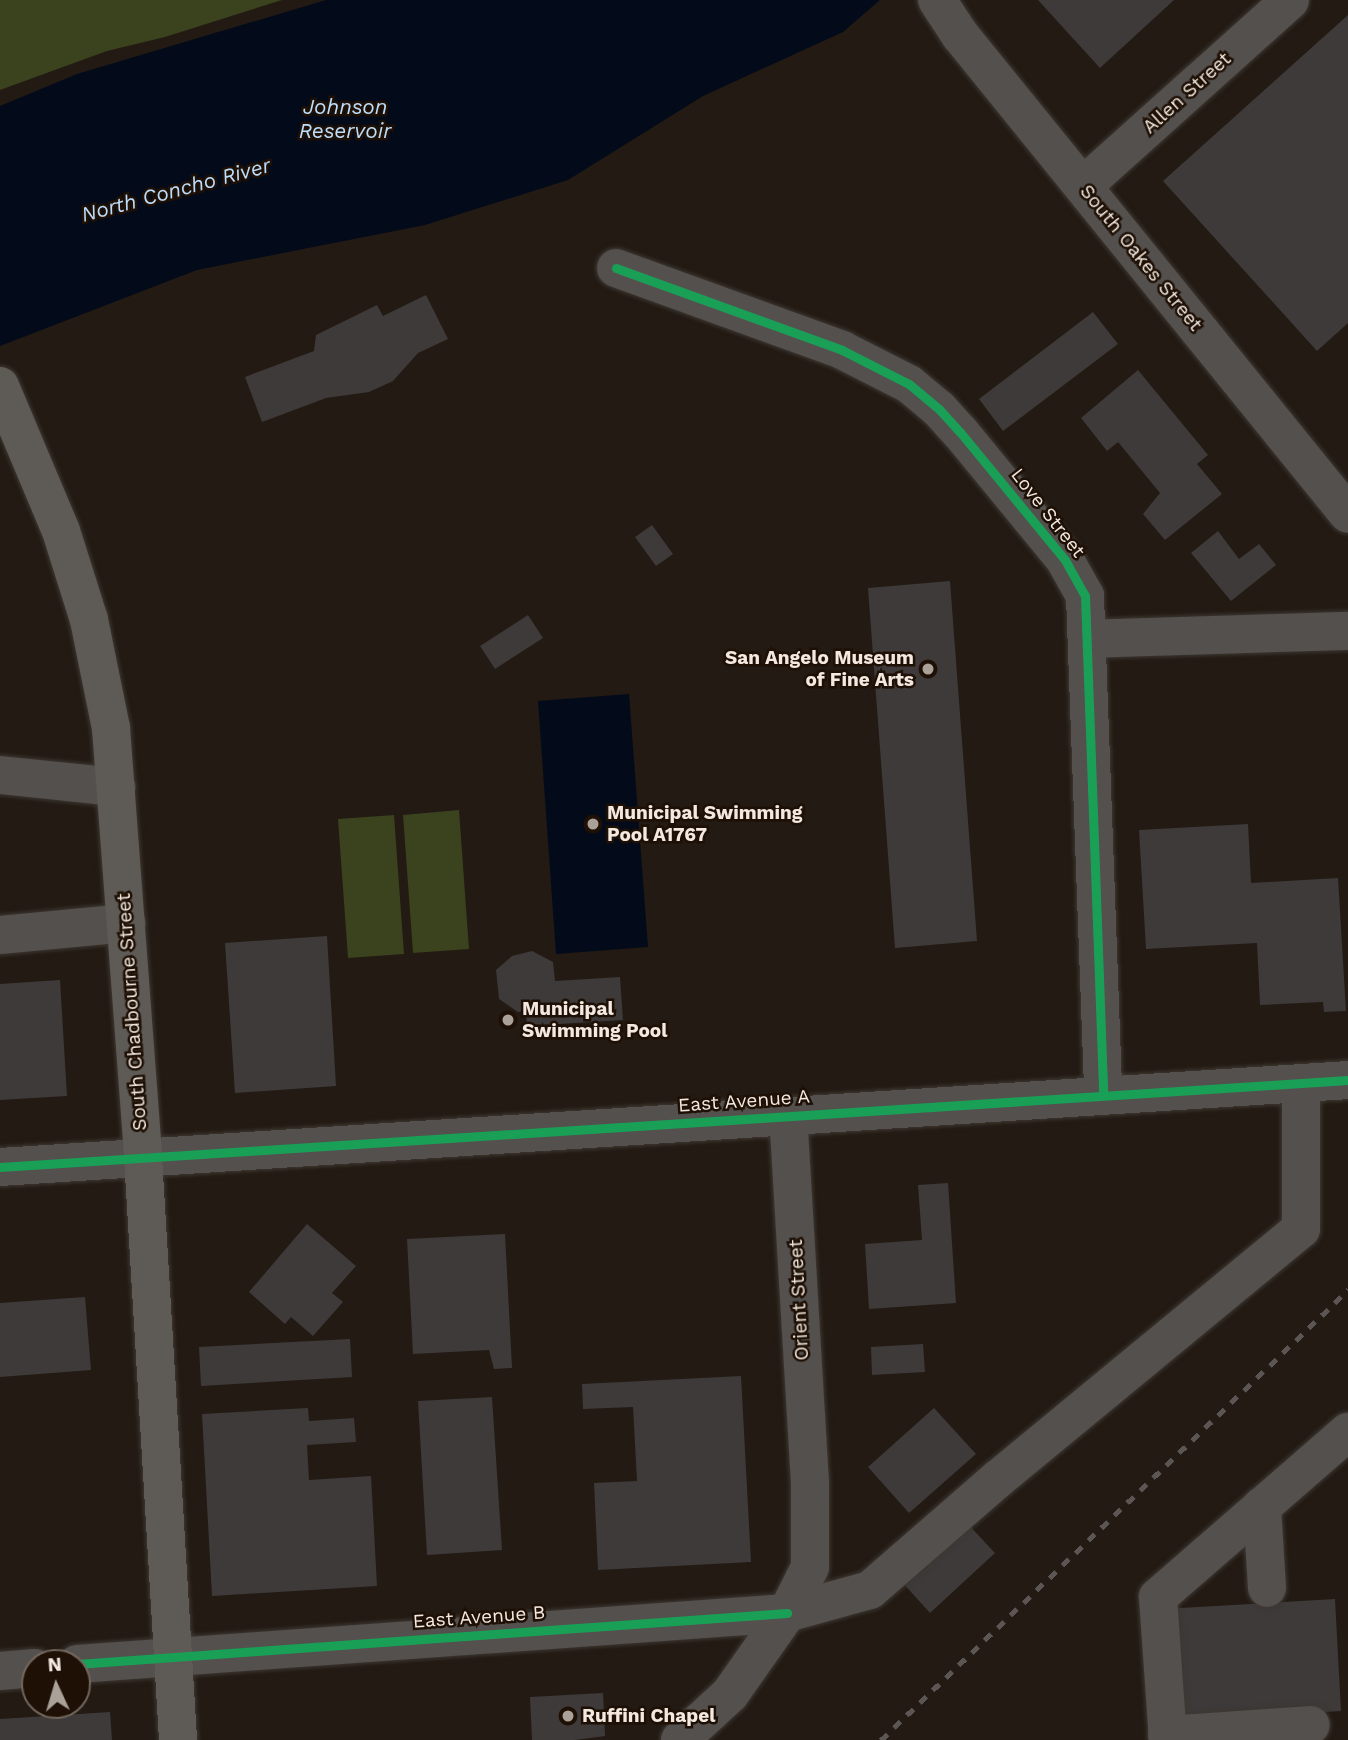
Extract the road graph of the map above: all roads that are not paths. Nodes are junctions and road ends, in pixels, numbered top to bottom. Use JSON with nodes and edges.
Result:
{"nodes":[{"id":1,"x":937,"y":0,"type":"edge"},
{"id":2,"x":1290,"y":0,"type":"edge"},
{"id":3,"x":1083,"y":186,"type":"junction"},
{"id":4,"x":616,"y":268,"type":"dead end"},
{"id":5,"x":0,"y":386,"type":"edge"},
{"id":6,"x":1348,"y":513,"type":"edge"},
{"id":7,"x":1348,"y":631,"type":"edge"},
{"id":8,"x":1087,"y":639,"type":"junction"},
{"id":9,"x":0,"y":775,"type":"edge"},
{"id":10,"x":116,"y":788,"type":"junction"},
{"id":11,"x":126,"y":923,"type":"junction"},
{"id":12,"x":0,"y":935,"type":"edge"},
{"id":13,"x":1348,"y":1080,"type":"edge"},
{"id":14,"x":1301,"y":1083,"type":"junction"},
{"id":15,"x":1103,"y":1096,"type":"junction"},
{"id":16,"x":788,"y":1116,"type":"junction"},
{"id":17,"x":143,"y":1157,"type":"junction"},
{"id":18,"x":0,"y":1167,"type":"edge"},
{"id":19,"x":1348,"y":1432,"type":"edge"},
{"id":20,"x":1262,"y":1506,"type":"junction"},
{"id":21,"x":1267,"y":1588,"type":"dead end"},
{"id":22,"x":787,"y":1613,"type":"junction"},
{"id":23,"x":173,"y":1656,"type":"junction"},
{"id":24,"x":91,"y":1663,"type":"edge"},
{"id":25,"x":21,"y":1669,"type":"edge"},
{"id":26,"x":0,"y":1671,"type":"edge"},
{"id":27,"x":1311,"y":1725,"type":"dead end"},
{"id":28,"x":1167,"y":1737,"type":"edge"},
{"id":29,"x":177,"y":1740,"type":"edge"},
{"id":30,"x":680,"y":1740,"type":"edge"}],
"edges":[{"from":1,"to":3,"type":"street","name":"South Oakes Street"},
{"from":2,"to":3,"type":"street","name":"Allen Street"},
{"from":3,"to":6,"type":"street","name":"South Oakes Street"},
{"from":4,"to":8,"type":"street","name":"Love Street"},
{"from":5,"to":10,"type":"main road","name":"South Chadbourne Street"},
{"from":7,"to":8,"type":"street"},
{"from":8,"to":15,"type":"street","name":"Love Street"},
{"from":9,"to":10,"type":"street"},
{"from":10,"to":11,"type":"main road","name":"South Chadbourne Street"},
{"from":11,"to":12,"type":"street"},
{"from":11,"to":17,"type":"main road","name":"South Chadbourne Street"},
{"from":13,"to":14,"type":"street","name":"East Avenue A"},
{"from":14,"to":15,"type":"street","name":"East Avenue A"},
{"from":14,"to":22,"type":"street","name":"East Avenue B"},
{"from":15,"to":16,"type":"street","name":"East Avenue A"},
{"from":16,"to":17,"type":"street","name":"East Avenue A"},
{"from":16,"to":22,"type":"street","name":"Orient Street"},
{"from":17,"to":18,"type":"street","name":"East Avenue A"},
{"from":17,"to":23,"type":"main road","name":"South Chadbourne Street"},
{"from":19,"to":20,"type":"street"},
{"from":20,"to":21,"type":"street"},
{"from":20,"to":28,"type":"street"},
{"from":22,"to":23,"type":"street","name":"East Avenue B"},
{"from":22,"to":30,"type":"street","name":"Orient Street"},
{"from":23,"to":24,"type":"street","name":"East Avenue B"},
{"from":23,"to":29,"type":"main road","name":"South Chadbourne Street"},
{"from":25,"to":26,"type":"street"},
{"from":27,"to":28,"type":"street"}]}
